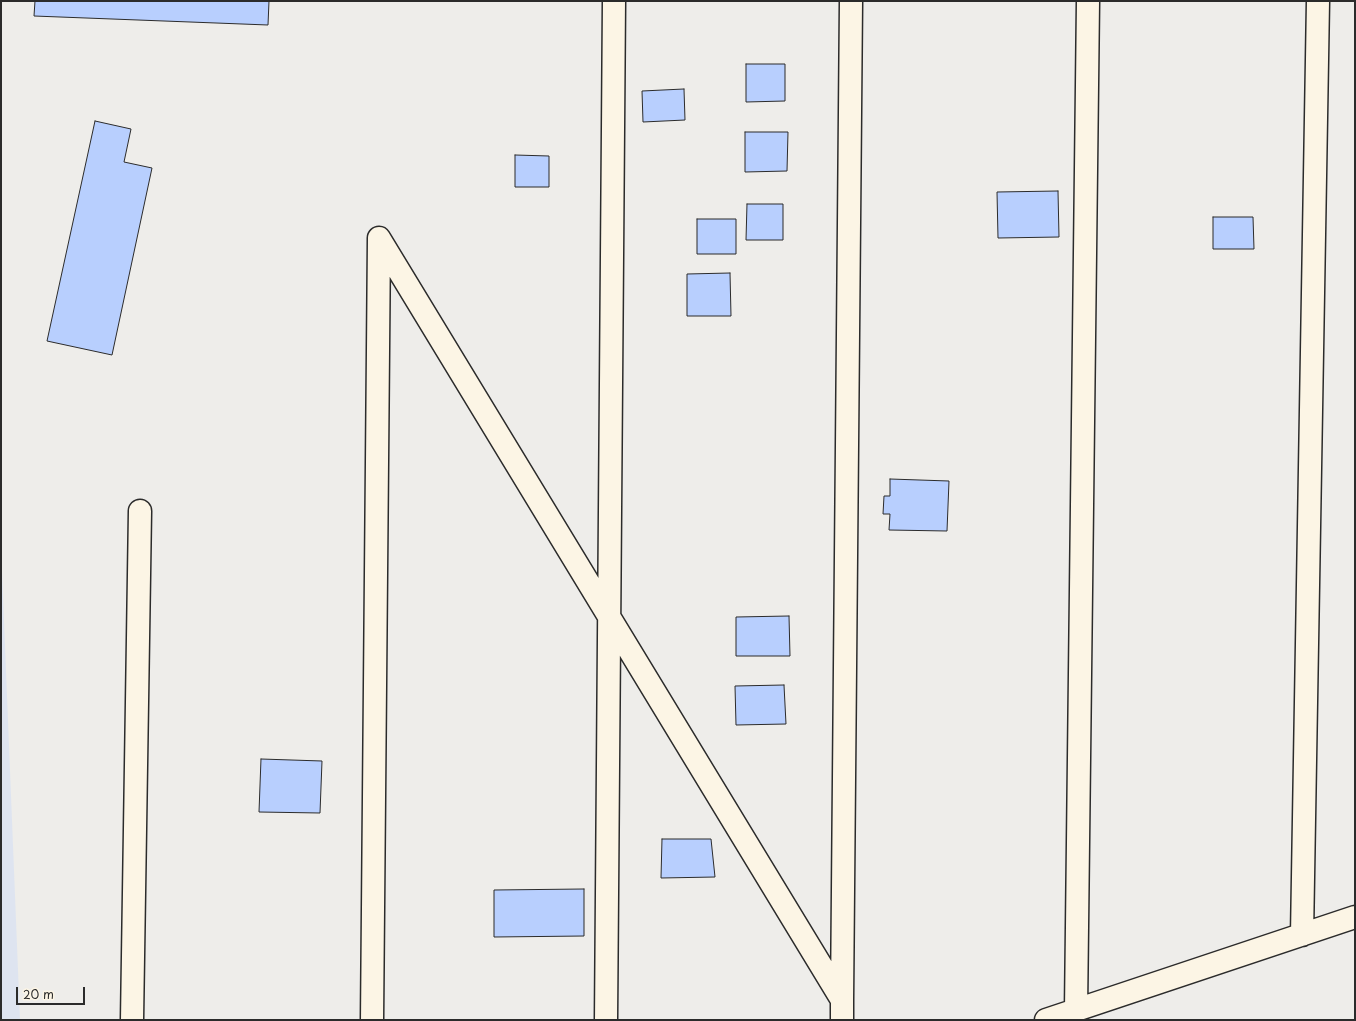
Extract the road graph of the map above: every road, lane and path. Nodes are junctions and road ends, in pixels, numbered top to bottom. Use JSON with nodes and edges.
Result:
{"nodes":[{"id":1,"x":614,"y":1,"type":"edge"},
{"id":2,"x":851,"y":1,"type":"edge"},
{"id":3,"x":1088,"y":1,"type":"edge"},
{"id":4,"x":1318,"y":1,"type":"edge"},
{"id":5,"x":140,"y":511,"type":"dead end"},
{"id":6,"x":609,"y":616,"type":"junction"},
{"id":7,"x":1355,"y":917,"type":"edge"},
{"id":8,"x":1302,"y":935,"type":"junction"},
{"id":9,"x":842,"y":1010,"type":"edge"},
{"id":10,"x":1076,"y":1010,"type":"junction"},
{"id":11,"x":132,"y":1020,"type":"edge"},
{"id":12,"x":372,"y":1020,"type":"edge"},
{"id":13,"x":606,"y":1020,"type":"edge"},
{"id":14,"x":1046,"y":1020,"type":"edge"}],
"edges":[{"from":1,"to":6,"type":"street"},
{"from":2,"to":9,"type":"street"},
{"from":3,"to":10,"type":"street"},
{"from":4,"to":8,"type":"street"},
{"from":5,"to":11,"type":"street"},
{"from":6,"to":9,"type":"street"},
{"from":6,"to":12,"type":"street"},
{"from":6,"to":13,"type":"street"},
{"from":7,"to":8,"type":"street"},
{"from":8,"to":10,"type":"street"},
{"from":10,"to":14,"type":"street"}]}
